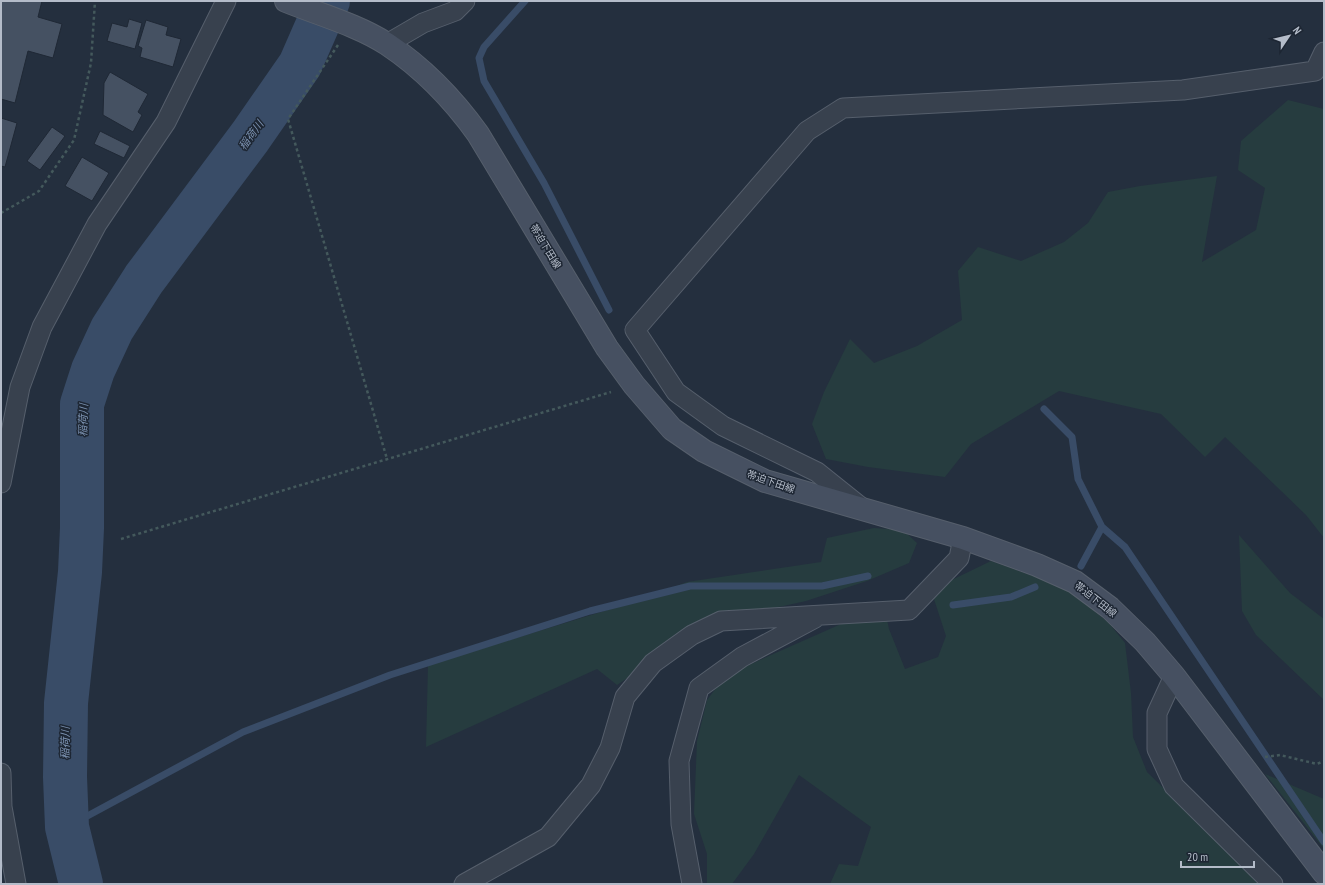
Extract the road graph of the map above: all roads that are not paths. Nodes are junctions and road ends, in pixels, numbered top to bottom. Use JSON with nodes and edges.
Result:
{"nodes":[{"id":1,"x":226,"y":1,"type":"edge"},
{"id":2,"x":286,"y":1,"type":"edge"},
{"id":3,"x":465,"y":1,"type":"edge"},
{"id":4,"x":387,"y":44,"type":"junction"},
{"id":5,"x":1324,"y":52,"type":"edge"},
{"id":6,"x":1319,"y":76,"type":"edge"},
{"id":7,"x":1,"y":483,"type":"edge"},
{"id":8,"x":863,"y":509,"type":"junction"},
{"id":9,"x":963,"y":538,"type":"junction"},
{"id":10,"x":820,"y":616,"type":"junction"},
{"id":11,"x":1174,"y":676,"type":"junction"},
{"id":12,"x":1,"y":773,"type":"edge"},
{"id":13,"x":1324,"y":873,"type":"edge"},
{"id":14,"x":16,"y":884,"type":"edge"},
{"id":15,"x":464,"y":884,"type":"edge"},
{"id":16,"x":692,"y":884,"type":"edge"},
{"id":17,"x":1273,"y":884,"type":"edge"}],
"edges":[{"from":1,"to":7,"type":"street"},
{"from":2,"to":4,"type":"main road","name":"帯迫下田線"},
{"from":3,"to":4,"type":"street"},
{"from":4,"to":8,"type":"main road","name":"帯迫下田線"},
{"from":5,"to":6,"type":"street"},
{"from":6,"to":8,"type":"street"},
{"from":8,"to":9,"type":"main road","name":"帯迫下田線"},
{"from":9,"to":10,"type":"street"},
{"from":9,"to":11,"type":"main road","name":"帯迫下田線"},
{"from":10,"to":15,"type":"street"},
{"from":10,"to":16,"type":"street"},
{"from":11,"to":13,"type":"main road","name":"帯迫下田線"},
{"from":11,"to":17,"type":"street"},
{"from":12,"to":14,"type":"street"}]}
